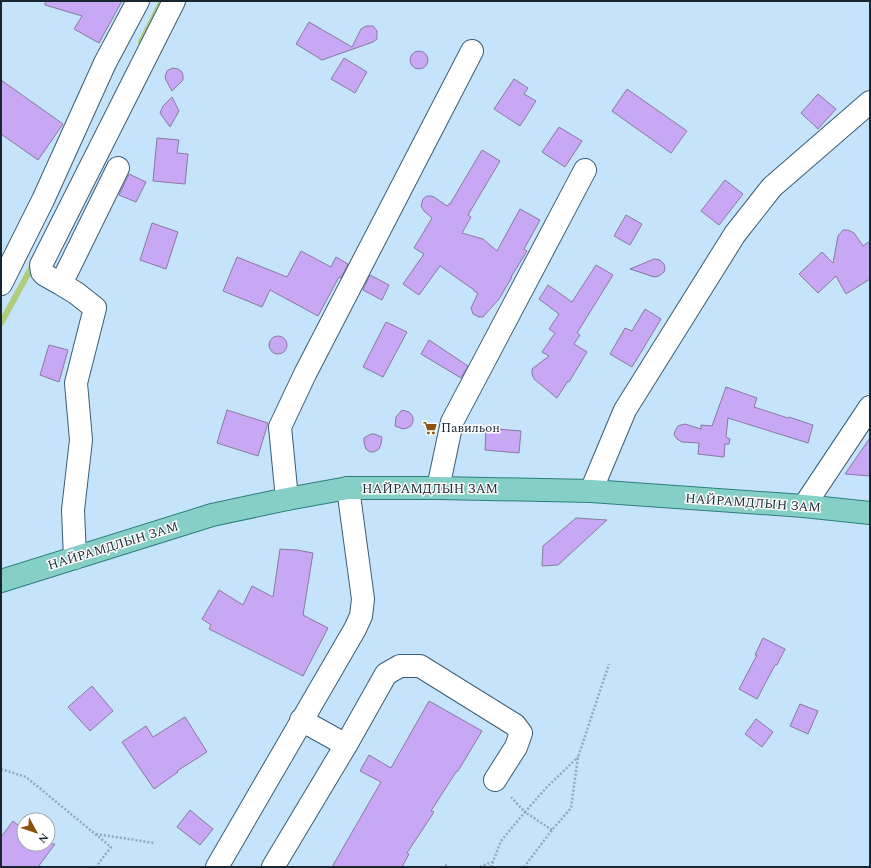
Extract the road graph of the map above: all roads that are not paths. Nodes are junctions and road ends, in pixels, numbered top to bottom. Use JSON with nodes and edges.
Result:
{"nodes":[{"id":1,"x":138,"y":1,"type":"edge"},
{"id":2,"x":174,"y":1,"type":"edge"},
{"id":3,"x":472,"y":51,"type":"dead end"},
{"id":4,"x":870,"y":102,"type":"edge"},
{"id":5,"x":118,"y":168,"type":"dead end"},
{"id":6,"x":585,"y":170,"type":"dead end"},
{"id":7,"x":1,"y":284,"type":"edge"},
{"id":8,"x":61,"y":284,"type":"junction"},
{"id":9,"x":870,"y":407,"type":"edge"},
{"id":10,"x":348,"y":488,"type":"junction"},
{"id":11,"x":438,"y":488,"type":"junction"},
{"id":12,"x":591,"y":491,"type":"junction"},
{"id":13,"x":287,"y":499,"type":"junction"},
{"id":14,"x":804,"y":506,"type":"junction"},
{"id":15,"x":870,"y":512,"type":"edge"},
{"id":16,"x":75,"y":558,"type":"junction"},
{"id":17,"x":1,"y":581,"type":"edge"},
{"id":18,"x":301,"y":720,"type":"junction"},
{"id":19,"x":346,"y":745,"type":"junction"},
{"id":20,"x":495,"y":780,"type":"dead end"},
{"id":21,"x":217,"y":867,"type":"edge"},
{"id":22,"x":273,"y":867,"type":"edge"}],
"edges":[{"from":1,"to":7,"type":"street"},
{"from":2,"to":8,"type":"street"},
{"from":3,"to":13,"type":"street"},
{"from":4,"to":12,"type":"street"},
{"from":5,"to":8,"type":"street"},
{"from":6,"to":11,"type":"street"},
{"from":8,"to":16,"type":"street"},
{"from":9,"to":14,"type":"street"},
{"from":10,"to":11,"type":"main road","name":"НАЙРАМДЛЫН ЗАМ"},
{"from":10,"to":13,"type":"main road","name":"НАЙРАМДЛЫН ЗАМ"},
{"from":10,"to":18,"type":"street"},
{"from":11,"to":12,"type":"main road","name":"НАЙРАМДЛЫН ЗАМ"},
{"from":12,"to":14,"type":"main road","name":"НАЙРАМДЛЫН ЗАМ"},
{"from":13,"to":16,"type":"main road","name":"НАЙРАМДЛЫН ЗАМ"},
{"from":14,"to":15,"type":"main road","name":"НАЙРАМДЛЫН ЗАМ"},
{"from":16,"to":17,"type":"main road","name":"НАЙРАМДЛЫН ЗАМ"},
{"from":18,"to":19,"type":"street"},
{"from":18,"to":21,"type":"street"},
{"from":19,"to":20,"type":"street"},
{"from":19,"to":22,"type":"street"}]}
